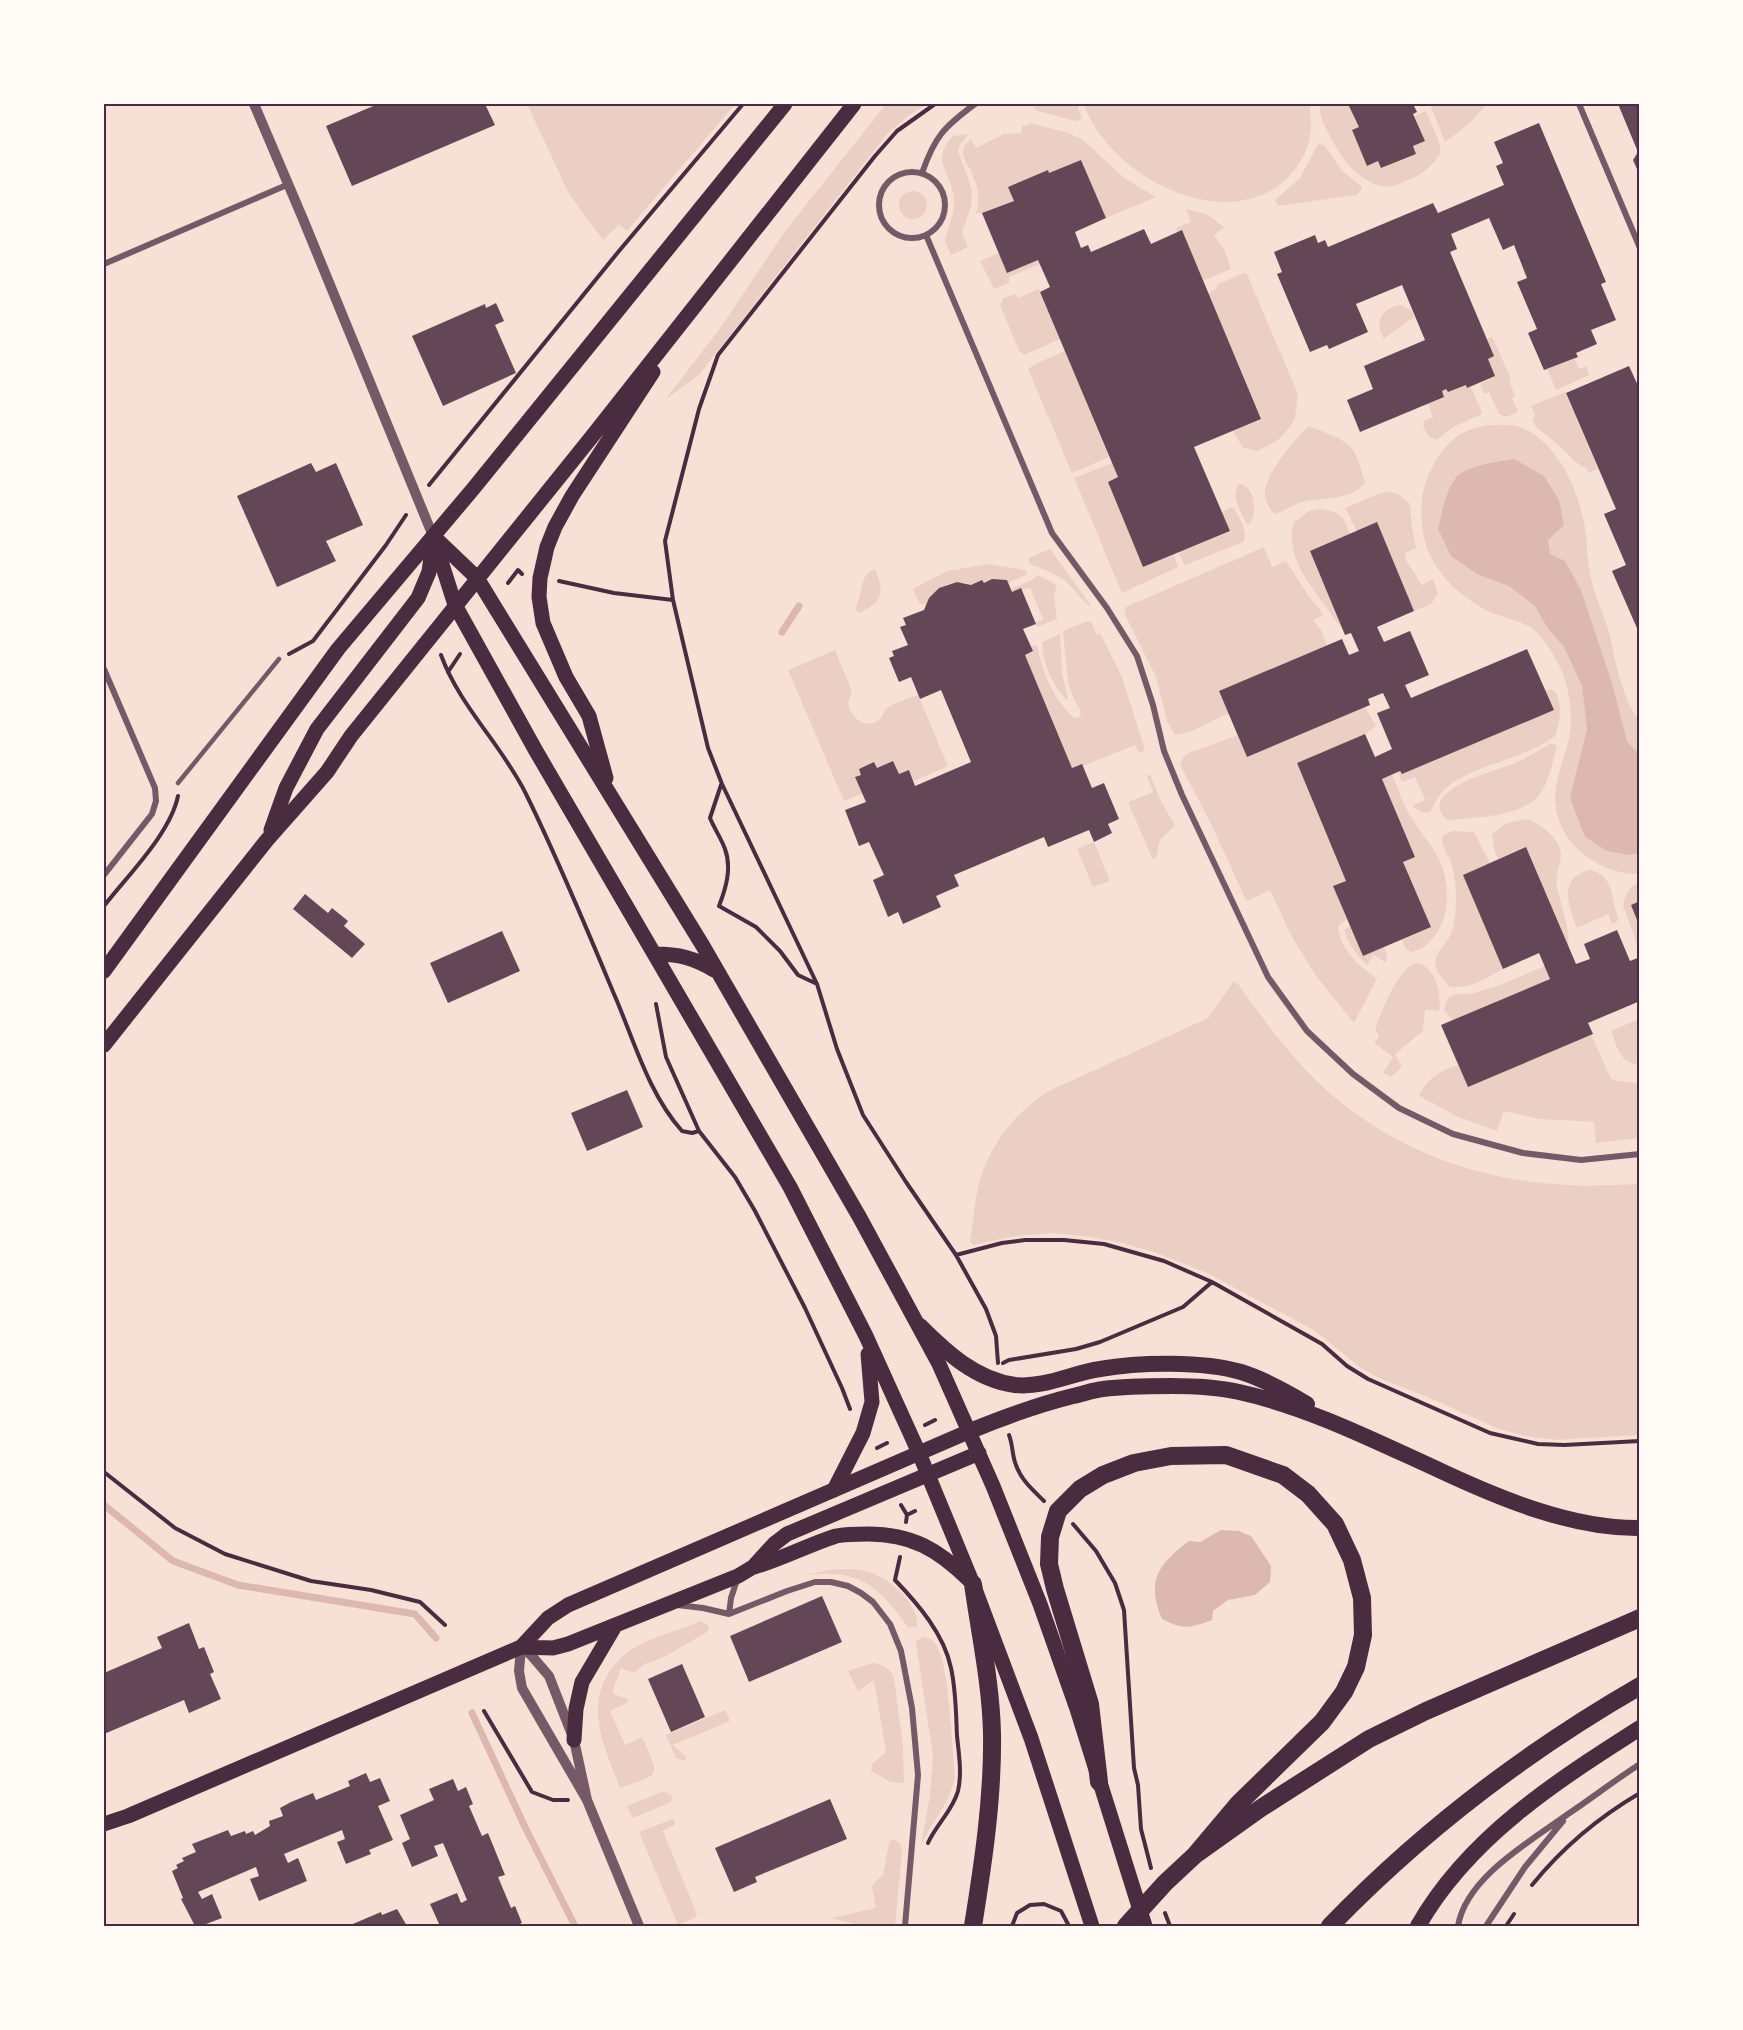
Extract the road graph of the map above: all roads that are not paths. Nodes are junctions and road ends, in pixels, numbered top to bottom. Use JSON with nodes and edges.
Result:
{"nodes":[{"id":1,"x":254,"y":104,"type":"edge"},
{"id":2,"x":785,"y":104,"type":"edge"},
{"id":3,"x":854,"y":104,"type":"edge"},
{"id":4,"x":975,"y":104,"type":"edge"},
{"id":5,"x":1579,"y":104,"type":"edge"},
{"id":6,"x":922,"y":173,"type":"junction"},
{"id":7,"x":289,"y":184,"type":"junction"},
{"id":8,"x":926,"y":236,"type":"junction"},
{"id":9,"x":1640,"y":248,"type":"edge"},
{"id":10,"x":104,"y":264,"type":"edge"},
{"id":11,"x":721,"y":271,"type":"junction"},
{"id":12,"x":434,"y":536,"type":"junction"},
{"id":13,"x":477,"y":578,"type":"junction"},
{"id":14,"x":455,"y":605,"type":"junction"},
{"id":15,"x":279,"y":659,"type":"road end"},
{"id":16,"x":104,"y":669,"type":"edge"},
{"id":17,"x":178,"y":783,"type":"dead end"},
{"id":18,"x":610,"y":795,"type":"junction"},
{"id":19,"x":267,"y":840,"type":"junction"},
{"id":20,"x":104,"y":875,"type":"edge"},
{"id":21,"x":655,"y":954,"type":"junction"},
{"id":22,"x":104,"y":971,"type":"edge"},
{"id":23,"x":717,"y":971,"type":"junction"},
{"id":24,"x":104,"y":1046,"type":"edge"},
{"id":25,"x":1640,"y":1154,"type":"edge"},
{"id":26,"x":920,"y":1326,"type":"junction"},
{"id":27,"x":866,"y":1336,"type":"junction"},
{"id":28,"x":970,"y":1431,"type":"junction"},
{"id":29,"x":1351,"y":1432,"type":"junction"},
{"id":30,"x":919,"y":1453,"type":"junction"},
{"id":31,"x":980,"y":1453,"type":"junction"},
{"id":32,"x":928,"y":1475,"type":"junction"},
{"id":33,"x":834,"y":1490,"type":"junction"},
{"id":34,"x":1640,"y":1528,"type":"edge"},
{"id":35,"x":753,"y":1567,"type":"junction"},
{"id":36,"x":738,"y":1576,"type":"junction"},
{"id":37,"x":973,"y":1584,"type":"junction"},
{"id":38,"x":670,"y":1605,"type":"junction"},
{"id":39,"x":729,"y":1614,"type":"junction"},
{"id":40,"x":1640,"y":1618,"type":"edge"},
{"id":41,"x":615,"y":1626,"type":"junction"},
{"id":42,"x":521,"y":1647,"type":"junction"},
{"id":43,"x":1640,"y":1686,"type":"edge"},
{"id":44,"x":1640,"y":1728,"type":"edge"},
{"id":45,"x":574,"y":1740,"type":"junction"},
{"id":46,"x":1640,"y":1764,"type":"edge"},
{"id":47,"x":1099,"y":1782,"type":"junction"},
{"id":48,"x":587,"y":1800,"type":"junction"},
{"id":49,"x":1569,"y":1814,"type":"junction"},
{"id":50,"x":104,"y":1824,"type":"edge"},
{"id":51,"x":1195,"y":1855,"type":"junction"},
{"id":52,"x":639,"y":1926,"type":"edge"},
{"id":53,"x":905,"y":1926,"type":"edge"},
{"id":54,"x":973,"y":1926,"type":"edge"},
{"id":55,"x":1092,"y":1926,"type":"edge"},
{"id":56,"x":1126,"y":1926,"type":"edge"},
{"id":57,"x":1145,"y":1926,"type":"edge"},
{"id":58,"x":1330,"y":1926,"type":"edge"},
{"id":59,"x":1418,"y":1926,"type":"edge"},
{"id":60,"x":1458,"y":1926,"type":"edge"},
{"id":61,"x":1486,"y":1926,"type":"edge"}],
"edges":[{"from":1,"to":7,"type":"street"},
{"from":2,"to":12,"type":"main road"},
{"from":3,"to":11,"type":"main road"},
{"from":4,"to":6,"type":"street"},
{"from":5,"to":9,"type":"street"},
{"from":6,"to":8,"type":"street"},
{"from":6,"to":8,"type":"street"},
{"from":7,"to":10,"type":"street"},
{"from":7,"to":12,"type":"street"},
{"from":8,"to":25,"type":"street"},
{"from":11,"to":13,"type":"main road"},
{"from":11,"to":18,"type":"main road"},
{"from":12,"to":13,"type":"main road"},
{"from":12,"to":14,"type":"main road"},
{"from":12,"to":19,"type":"main road"},
{"from":12,"to":22,"type":"main road"},
{"from":13,"to":14,"type":"main road"},
{"from":13,"to":18,"type":"main road"},
{"from":14,"to":19,"type":"main road"},
{"from":14,"to":21,"type":"main road"},
{"from":15,"to":17,"type":"lane"},
{"from":16,"to":20,"type":"street"},
{"from":18,"to":23,"type":"main road"},
{"from":19,"to":24,"type":"main road"},
{"from":21,"to":23,"type":"main road"},
{"from":21,"to":27,"type":"main road"},
{"from":23,"to":26,"type":"main road"},
{"from":26,"to":28,"type":"main road"},
{"from":26,"to":29,"type":"highway"},
{"from":27,"to":30,"type":"main road"},
{"from":27,"to":33,"type":"main road"},
{"from":28,"to":29,"type":"highway"},
{"from":28,"to":30,"type":"main road"},
{"from":28,"to":31,"type":"main road"},
{"from":29,"to":34,"type":"highway"},
{"from":30,"to":32,"type":"main road"},
{"from":30,"to":33,"type":"main road"},
{"from":31,"to":32,"type":"main road"},
{"from":31,"to":47,"type":"main road"},
{"from":32,"to":35,"type":"main road"},
{"from":32,"to":37,"type":"main road"},
{"from":33,"to":42,"type":"main road"},
{"from":35,"to":36,"type":"main road"},
{"from":35,"to":37,"type":"main road"},
{"from":36,"to":38,"type":"main road"},
{"from":36,"to":39,"type":"street"},
{"from":37,"to":54,"type":"highway"},
{"from":37,"to":55,"type":"main road"},
{"from":38,"to":39,"type":"street"},
{"from":38,"to":41,"type":"main road"},
{"from":39,"to":53,"type":"street"},
{"from":40,"to":51,"type":"highway"},
{"from":41,"to":42,"type":"main road"},
{"from":41,"to":45,"type":"main road"},
{"from":42,"to":45,"type":"street"},
{"from":42,"to":48,"type":"street"},
{"from":42,"to":50,"type":"main road"},
{"from":43,"to":58,"type":"highway"},
{"from":44,"to":59,"type":"highway"},
{"from":45,"to":48,"type":"street"},
{"from":46,"to":49,"type":"street"},
{"from":47,"to":51,"type":"highway"},
{"from":47,"to":57,"type":"main road"},
{"from":48,"to":52,"type":"street"},
{"from":49,"to":60,"type":"street"},
{"from":49,"to":61,"type":"street"},
{"from":51,"to":56,"type":"highway"}]}
